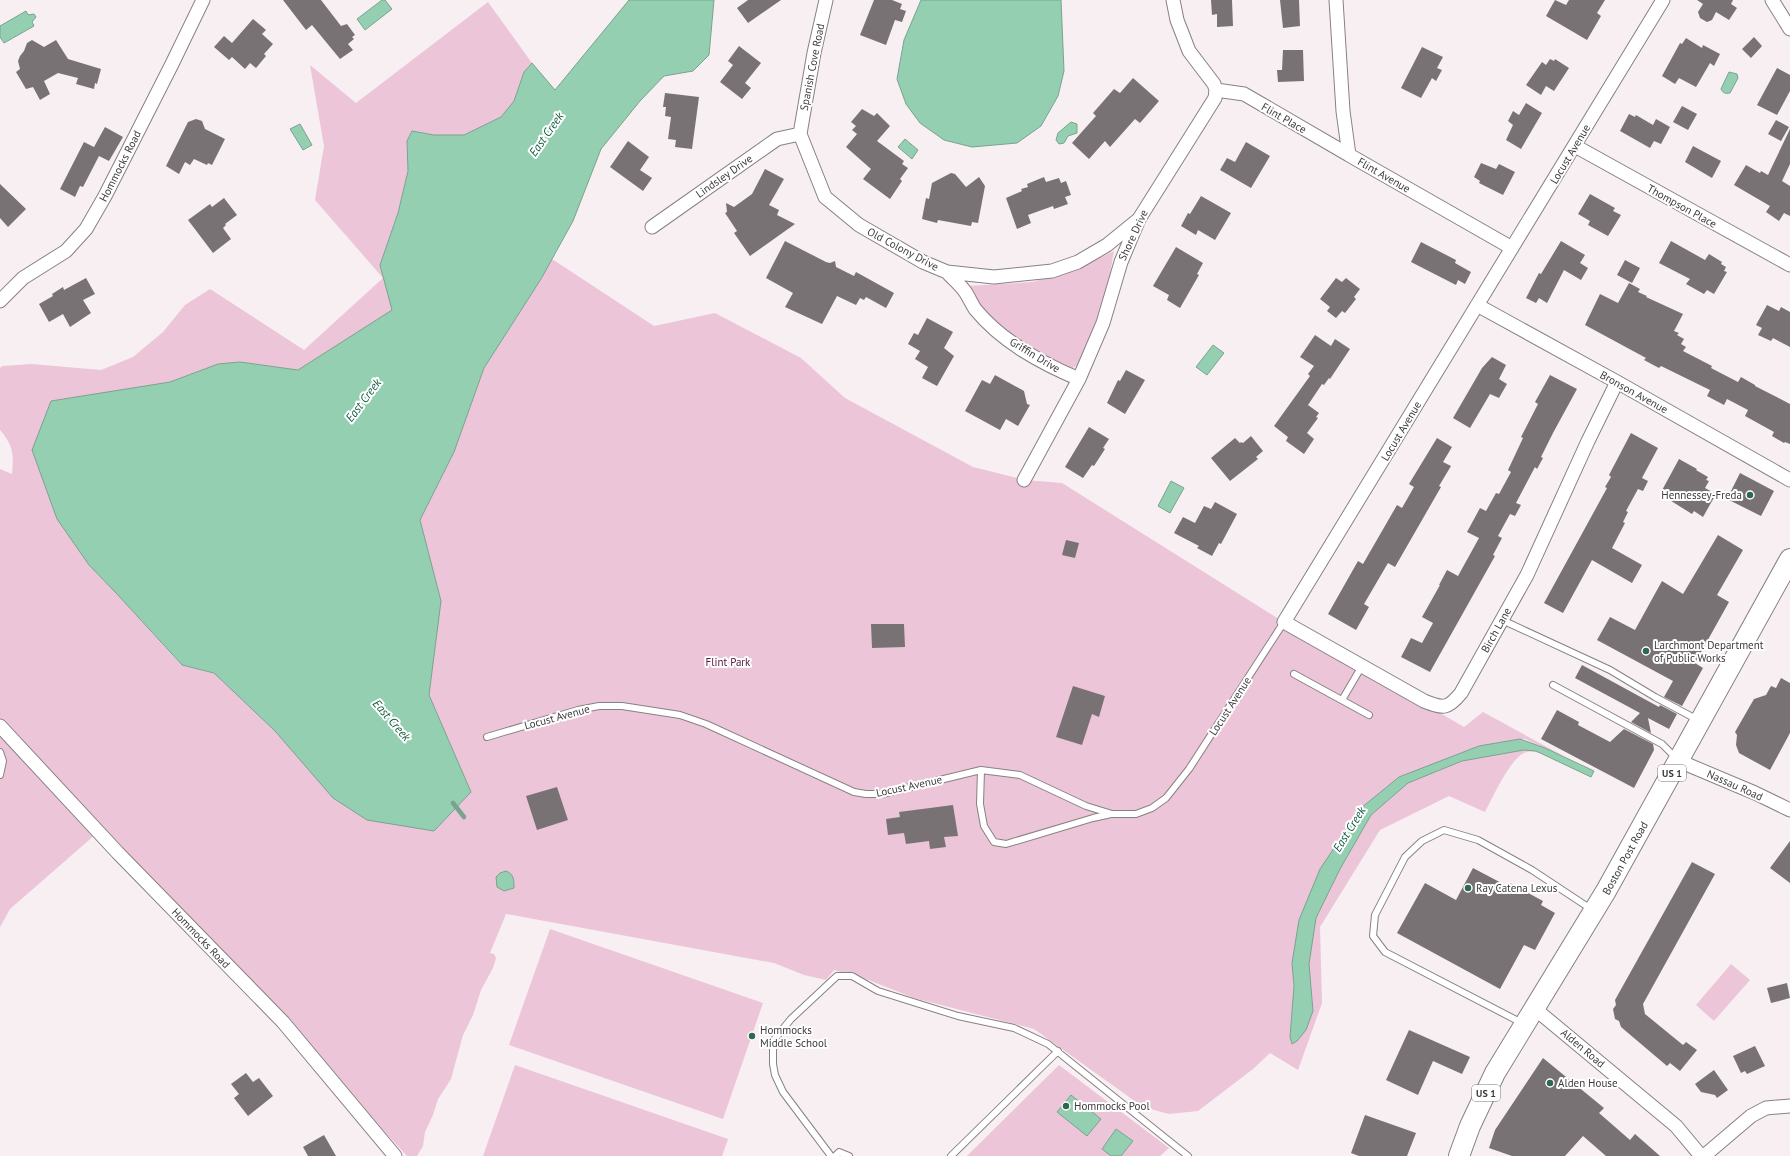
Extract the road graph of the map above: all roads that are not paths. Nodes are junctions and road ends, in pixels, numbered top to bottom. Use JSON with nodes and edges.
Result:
{"nodes":[{"id":1,"x":203,"y":0,"type":"edge"},
{"id":2,"x":826,"y":0,"type":"edge"},
{"id":3,"x":1173,"y":0,"type":"edge"},
{"id":4,"x":1336,"y":0,"type":"edge"},
{"id":5,"x":1663,"y":0,"type":"edge"},
{"id":6,"x":1772,"y":0,"type":"edge"},
{"id":7,"x":1790,"y":29,"type":"edge"},
{"id":8,"x":1216,"y":90,"type":"junction"},
{"id":9,"x":800,"y":134,"type":"junction"},
{"id":10,"x":1575,"y":146,"type":"junction"},
{"id":11,"x":1349,"y":155,"type":"junction"},
{"id":12,"x":1139,"y":219,"type":"junction"},
{"id":13,"x":652,"y":227,"type":"dead end"},
{"id":14,"x":1512,"y":248,"type":"junction"},
{"id":15,"x":1790,"y":265,"type":"edge"},
{"id":16,"x":947,"y":272,"type":"junction"},
{"id":17,"x":0,"y":301,"type":"edge"},
{"id":18,"x":1477,"y":305,"type":"junction"},
{"id":19,"x":1079,"y":379,"type":"junction"},
{"id":20,"x":1617,"y":382,"type":"junction"},
{"id":21,"x":1024,"y":480,"type":"dead end"},
{"id":22,"x":1790,"y":480,"type":"edge"},
{"id":23,"x":1790,"y":559,"type":"edge"},
{"id":24,"x":1502,"y":620,"type":"junction"},
{"id":25,"x":1284,"y":622,"type":"junction"},
{"id":26,"x":1362,"y":666,"type":"junction"},
{"id":27,"x":1294,"y":674,"type":"dead end"},
{"id":28,"x":1553,"y":686,"type":"dead end"},
{"id":29,"x":1342,"y":700,"type":"junction"},
{"id":30,"x":1369,"y":715,"type":"dead end"},
{"id":31,"x":1700,"y":722,"type":"junction"},
{"id":32,"x":0,"y":726,"type":"edge"},
{"id":33,"x":487,"y":737,"type":"dead end"},
{"id":34,"x":0,"y":752,"type":"edge"},
{"id":35,"x":1679,"y":761,"type":"junction"},
{"id":36,"x":981,"y":770,"type":"junction"},
{"id":37,"x":0,"y":775,"type":"edge"},
{"id":38,"x":1790,"y":810,"type":"edge"},
{"id":39,"x":1112,"y":814,"type":"junction"},
{"id":40,"x":1594,"y":911,"type":"junction"},
{"id":41,"x":1529,"y":1016,"type":"junction"},
{"id":42,"x":1058,"y":1051,"type":"junction"},
{"id":43,"x":1790,"y":1106,"type":"edge"},
{"id":44,"x":395,"y":1156,"type":"edge"},
{"id":45,"x":831,"y":1156,"type":"edge"},
{"id":46,"x":835,"y":1156,"type":"edge"},
{"id":47,"x":849,"y":1156,"type":"edge"},
{"id":48,"x":951,"y":1156,"type":"edge"},
{"id":49,"x":1188,"y":1156,"type":"edge"},
{"id":50,"x":1459,"y":1156,"type":"edge"},
{"id":51,"x":1702,"y":1156,"type":"edge"}],
"edges":[{"from":1,"to":17,"type":"street","name":"Hommocks Road"},
{"from":2,"to":9,"type":"street","name":"Spanish Cove Road"},
{"from":3,"to":8,"type":"street"},
{"from":4,"to":11,"type":"street","name":"Flint Avenue"},
{"from":5,"to":10,"type":"street","name":"Locust Avenue"},
{"from":6,"to":7,"type":"street"},
{"from":8,"to":11,"type":"street","name":"Flint Place"},
{"from":8,"to":12,"type":"street","name":"Shore Drive"},
{"from":9,"to":13,"type":"street","name":"Lindsley Drive"},
{"from":9,"to":16,"type":"street","name":"Old Colony Drive"},
{"from":10,"to":14,"type":"street","name":"Locust Avenue"},
{"from":10,"to":15,"type":"street","name":"Thompson Place"},
{"from":11,"to":14,"type":"street","name":"Flint Avenue"},
{"from":12,"to":16,"type":"street","name":"Old Colony Drive"},
{"from":12,"to":19,"type":"street","name":"Shore Drive"},
{"from":14,"to":18,"type":"street","name":"Locust Avenue"},
{"from":16,"to":19,"type":"street","name":"Griffin Drive"},
{"from":18,"to":20,"type":"street","name":"Bronson Avenue"},
{"from":18,"to":25,"type":"street","name":"Locust Avenue"},
{"from":19,"to":21,"type":"street","name":"Shore Drive"},
{"from":20,"to":22,"type":"street","name":"Bronson Avenue"},
{"from":20,"to":24,"type":"street","name":"Birch Lane"},
{"from":23,"to":31,"type":"main road","name":"Boston Post Road","number":"US 1"},
{"from":24,"to":26,"type":"street","name":"Birch Lane"},
{"from":24,"to":31,"type":"lane"},
{"from":25,"to":26,"type":"street","name":"Birch Lane"},
{"from":25,"to":39,"type":"lane","name":"Locust Avenue"},
{"from":26,"to":29,"type":"lane"},
{"from":27,"to":29,"type":"lane"},
{"from":28,"to":35,"type":"lane"},
{"from":29,"to":30,"type":"lane"},
{"from":31,"to":35,"type":"main road","name":"Boston Post Road","number":"US 1"},
{"from":32,"to":44,"type":"street","name":"Hommocks Road"},
{"from":33,"to":36,"type":"lane","name":"Locust Avenue"},
{"from":34,"to":37,"type":"lane"},
{"from":35,"to":38,"type":"street","name":"Nassau Road"},
{"from":35,"to":40,"type":"main road","name":"Boston Post Road","number":"US 1"},
{"from":36,"to":39,"type":"lane","name":"Locust Avenue"},
{"from":36,"to":39,"type":"lane"},
{"from":40,"to":41,"type":"main road","name":"Boston Post Road","number":"US 1"},
{"from":40,"to":41,"type":"lane"},
{"from":41,"to":50,"type":"main road","name":"Boston Post Road","number":"US 1"},
{"from":41,"to":51,"type":"street","name":"Alden Road"},
{"from":42,"to":45,"type":"lane"},
{"from":42,"to":48,"type":"lane"},
{"from":42,"to":49,"type":"lane"},
{"from":43,"to":51,"type":"street"},
{"from":46,"to":47,"type":"lane"}]}
